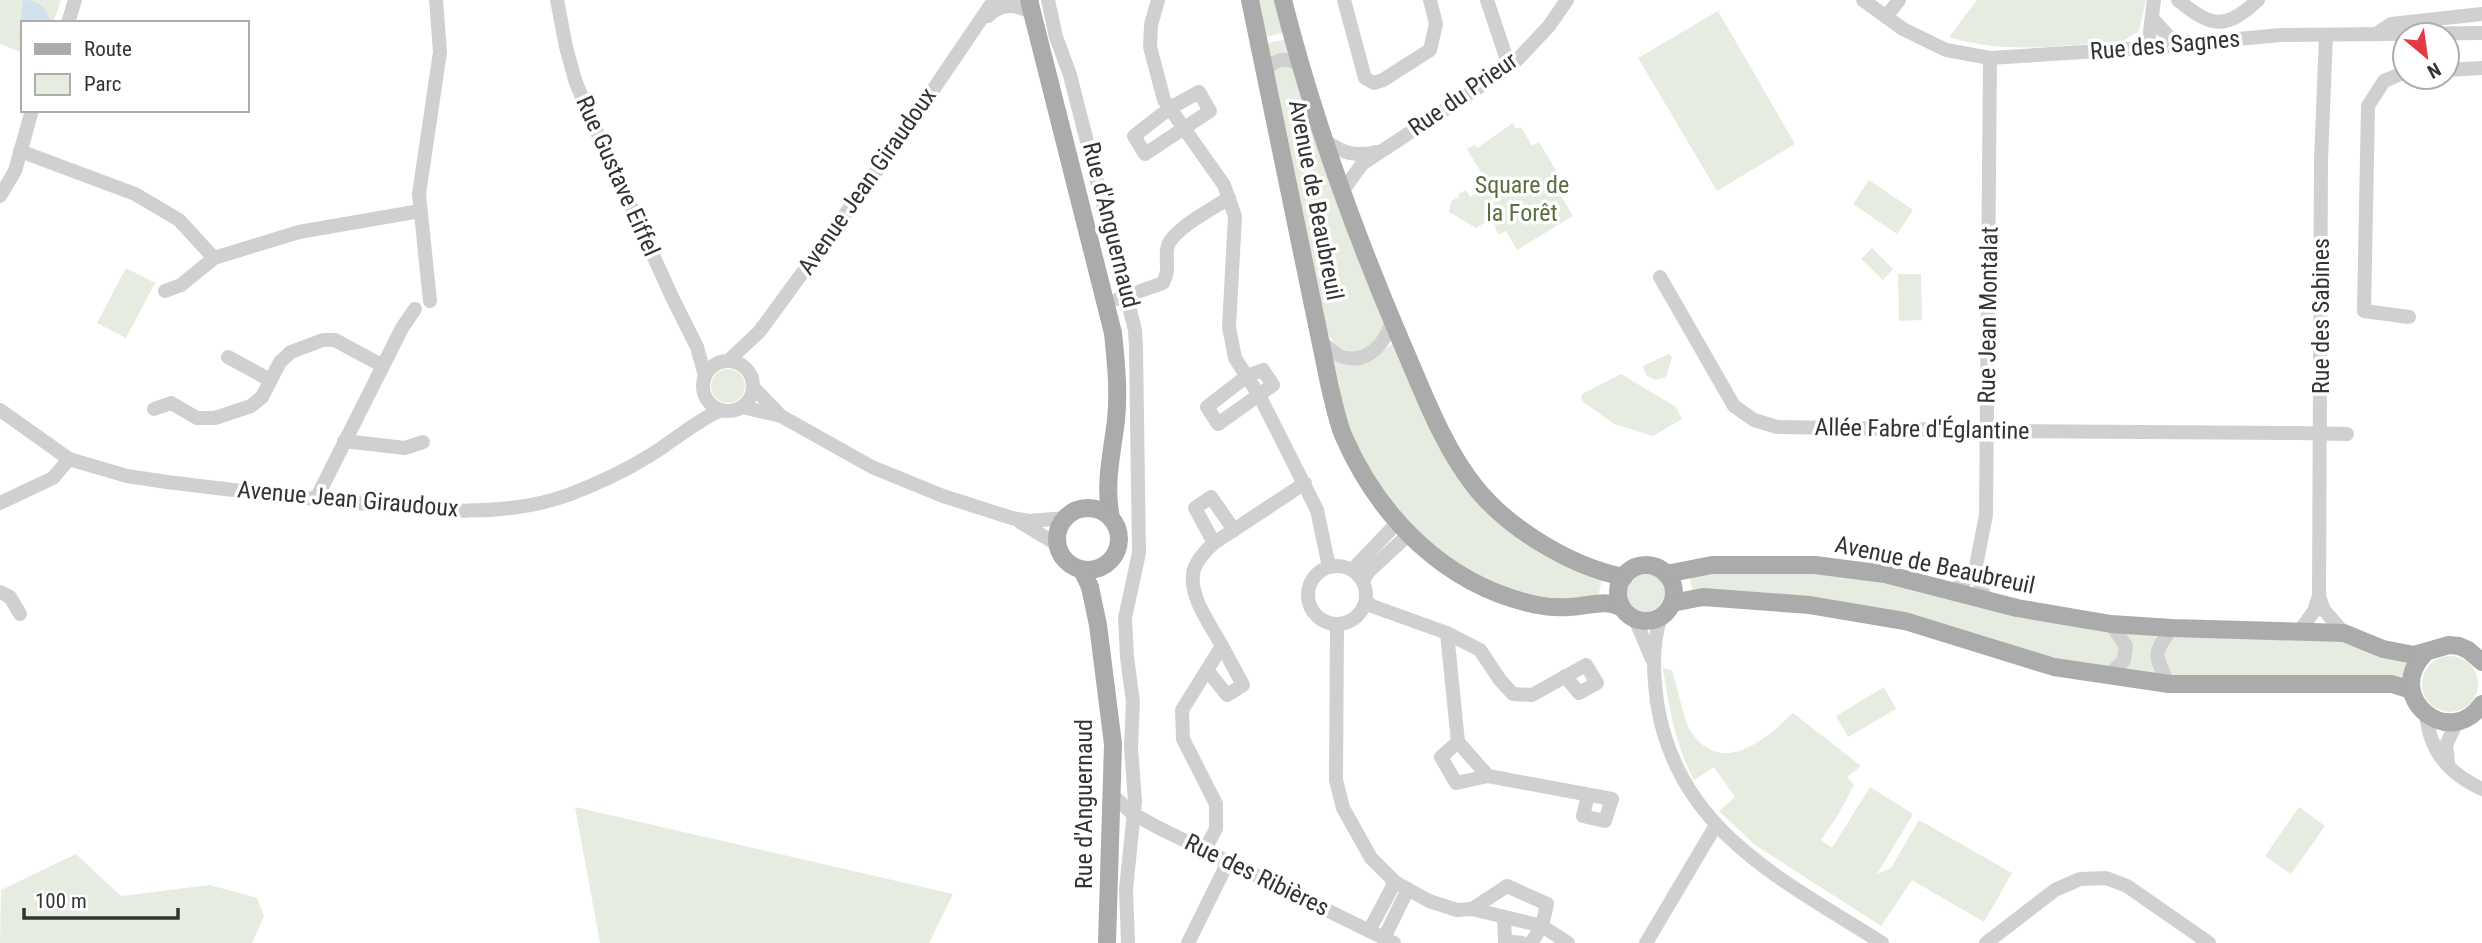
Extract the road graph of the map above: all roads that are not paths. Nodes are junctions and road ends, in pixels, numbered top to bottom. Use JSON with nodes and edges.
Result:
{"nodes":[{"id":1,"x":75,"y":0,"type":"edge"},
{"id":2,"x":436,"y":0,"type":"edge"},
{"id":3,"x":557,"y":0,"type":"edge"},
{"id":4,"x":994,"y":0,"type":"edge"},
{"id":5,"x":1048,"y":0,"type":"edge"},
{"id":6,"x":1250,"y":0,"type":"edge"},
{"id":7,"x":1283,"y":0,"type":"edge"},
{"id":8,"x":1344,"y":0,"type":"edge"},
{"id":9,"x":1430,"y":0,"type":"edge"},
{"id":10,"x":1487,"y":0,"type":"edge"},
{"id":11,"x":1567,"y":0,"type":"edge"},
{"id":12,"x":1863,"y":0,"type":"edge"},
{"id":13,"x":1899,"y":0,"type":"edge"},
{"id":14,"x":2154,"y":0,"type":"edge"},
{"id":15,"x":2178,"y":0,"type":"edge"},
{"id":16,"x":2258,"y":0,"type":"edge"},
{"id":17,"x":1153,"y":1,"type":"edge"},
{"id":18,"x":1030,"y":6,"type":"edge"},
{"id":19,"x":1883,"y":9,"type":"edge"},
{"id":20,"x":2482,"y":14,"type":"edge"},
{"id":21,"x":2152,"y":18,"type":"junction"},
{"id":22,"x":69,"y":21,"type":"edge"},
{"id":23,"x":975,"y":30,"type":"junction"},
{"id":24,"x":2482,"y":33,"type":"edge"},
{"id":25,"x":2375,"y":35,"type":"junction"},
{"id":26,"x":2326,"y":36,"type":"junction"},
{"id":27,"x":2175,"y":44,"type":"junction"},
{"id":28,"x":2148,"y":47,"type":"junction"},
{"id":29,"x":1990,"y":58,"type":"junction"},
{"id":30,"x":1300,"y":64,"type":"junction"},
{"id":31,"x":1509,"y":66,"type":"junction"},
{"id":32,"x":2482,"y":68,"type":"edge"},
{"id":33,"x":2461,"y":69,"type":"edge"},
{"id":34,"x":1265,"y":70,"type":"junction"},
{"id":35,"x":2391,"y":78,"type":"edge"},
{"id":36,"x":1170,"y":108,"type":"junction"},
{"id":37,"x":31,"y":112,"type":"edge"},
{"id":38,"x":1184,"y":129,"type":"junction"},
{"id":39,"x":1324,"y":140,"type":"junction"},
{"id":40,"x":20,"y":151,"type":"junction"},
{"id":41,"x":1381,"y":151,"type":"junction"},
{"id":42,"x":1342,"y":192,"type":"junction"},
{"id":43,"x":0,"y":196,"type":"edge"},
{"id":44,"x":1228,"y":198,"type":"junction"},
{"id":45,"x":420,"y":212,"type":"junction"},
{"id":46,"x":214,"y":258,"type":"junction"},
{"id":47,"x":1660,"y":277,"type":"dead end"},
{"id":48,"x":165,"y":291,"type":"dead end"},
{"id":49,"x":1125,"y":296,"type":"junction"},
{"id":50,"x":430,"y":301,"type":"dead end"},
{"id":51,"x":1107,"y":302,"type":"junction"},
{"id":52,"x":415,"y":309,"type":"dead end"},
{"id":53,"x":2410,"y":317,"type":"dead end"},
{"id":54,"x":1392,"y":321,"type":"junction"},
{"id":55,"x":759,"y":332,"type":"junction"},
{"id":56,"x":1319,"y":340,"type":"junction"},
{"id":57,"x":697,"y":347,"type":"junction"},
{"id":58,"x":228,"y":357,"type":"dead end"},
{"id":59,"x":726,"y":361,"type":"junction"},
{"id":60,"x":383,"y":366,"type":"junction"},
{"id":61,"x":705,"y":376,"type":"junction"},
{"id":62,"x":1247,"y":376,"type":"junction"},
{"id":63,"x":270,"y":380,"type":"junction"},
{"id":64,"x":752,"y":380,"type":"junction"},
{"id":65,"x":704,"y":394,"type":"junction"},
{"id":66,"x":1260,"y":397,"type":"junction"},
{"id":67,"x":742,"y":407,"type":"junction"},
{"id":68,"x":153,"y":409,"type":"dead end"},
{"id":69,"x":0,"y":410,"type":"edge"},
{"id":70,"x":721,"y":410,"type":"junction"},
{"id":71,"x":781,"y":416,"type":"junction"},
{"id":72,"x":694,"y":424,"type":"junction"},
{"id":73,"x":2347,"y":434,"type":"dead end"},
{"id":74,"x":344,"y":442,"type":"junction"},
{"id":75,"x":423,"y":442,"type":"dead end"},
{"id":76,"x":69,"y":459,"type":"junction"},
{"id":77,"x":1108,"y":466,"type":"junction"},
{"id":78,"x":1305,"y":483,"type":"junction"},
{"id":79,"x":316,"y":499,"type":"junction"},
{"id":80,"x":0,"y":503,"type":"edge"},
{"id":81,"x":1084,"y":508,"type":"junction"},
{"id":82,"x":1066,"y":518,"type":"junction"},
{"id":83,"x":1111,"y":518,"type":"junction"},
{"id":84,"x":1012,"y":519,"type":"junction"},
{"id":85,"x":1403,"y":529,"type":"junction"},
{"id":86,"x":1234,"y":530,"type":"junction"},
{"id":87,"x":1214,"y":543,"type":"junction"},
{"id":88,"x":1058,"y":545,"type":"junction"},
{"id":89,"x":1106,"y":565,"type":"junction"},
{"id":90,"x":1329,"y":567,"type":"junction"},
{"id":91,"x":1082,"y":570,"type":"junction"},
{"id":92,"x":1352,"y":570,"type":"junction"},
{"id":93,"x":1975,"y":571,"type":"junction"},
{"id":94,"x":1666,"y":574,"type":"junction"},
{"id":95,"x":1624,"y":577,"type":"junction"},
{"id":96,"x":1363,"y":581,"type":"junction"},
{"id":97,"x":1953,"y":592,"type":"junction"},
{"id":98,"x":0,"y":593,"type":"edge"},
{"id":99,"x":2319,"y":596,"type":"junction"},
{"id":100,"x":1986,"y":600,"type":"junction"},
{"id":101,"x":1366,"y":601,"type":"junction"},
{"id":102,"x":1672,"y":603,"type":"junction"},
{"id":103,"x":1629,"y":613,"type":"junction"},
{"id":104,"x":20,"y":614,"type":"dead end"},
{"id":105,"x":1660,"y":618,"type":"junction"},
{"id":106,"x":2110,"y":624,"type":"junction"},
{"id":107,"x":1098,"y":625,"type":"junction"},
{"id":108,"x":1337,"y":625,"type":"junction"},
{"id":109,"x":2172,"y":628,"type":"junction"},
{"id":110,"x":2299,"y":632,"type":"junction"},
{"id":111,"x":1447,"y":634,"type":"junction"},
{"id":112,"x":2344,"y":634,"type":"junction"},
{"id":113,"x":1222,"y":646,"type":"junction"},
{"id":114,"x":2424,"y":654,"type":"junction"},
{"id":115,"x":1652,"y":660,"type":"junction"},
{"id":116,"x":2482,"y":663,"type":"edge"},
{"id":117,"x":1207,"y":670,"type":"junction"},
{"id":118,"x":1565,"y":676,"type":"dead end"},
{"id":119,"x":2108,"y":677,"type":"junction"},
{"id":120,"x":2169,"y":684,"type":"junction"},
{"id":121,"x":2411,"y":690,"type":"junction"},
{"id":122,"x":2481,"y":707,"type":"edge"},
{"id":123,"x":2426,"y":714,"type":"junction"},
{"id":124,"x":2457,"y":722,"type":"junction"},
{"id":125,"x":1458,"y":742,"type":"junction"},
{"id":126,"x":2450,"y":770,"type":"junction"},
{"id":127,"x":1489,"y":776,"type":"junction"},
{"id":128,"x":2482,"y":789,"type":"edge"},
{"id":129,"x":1588,"y":794,"type":"dead end"},
{"id":130,"x":1112,"y":795,"type":"junction"},
{"id":131,"x":1132,"y":813,"type":"junction"},
{"id":132,"x":1716,"y":825,"type":"junction"},
{"id":133,"x":1157,"y":827,"type":"junction"},
{"id":134,"x":1131,"y":837,"type":"junction"},
{"id":135,"x":1205,"y":849,"type":"junction"},
{"id":136,"x":1109,"y":855,"type":"junction"},
{"id":137,"x":1228,"y":862,"type":"junction"},
{"id":138,"x":1401,"y":886,"type":"junction"},
{"id":139,"x":1472,"y":909,"type":"junction"},
{"id":140,"x":1504,"y":917,"type":"junction"},
{"id":141,"x":1542,"y":926,"type":"junction"},
{"id":142,"x":1370,"y":930,"type":"junction"},
{"id":143,"x":1389,"y":941,"type":"edge"},
{"id":144,"x":1878,"y":942,"type":"edge"},
{"id":145,"x":1107,"y":943,"type":"edge"},
{"id":146,"x":1128,"y":943,"type":"edge"},
{"id":147,"x":1188,"y":943,"type":"edge"},
{"id":148,"x":1522,"y":943,"type":"edge"},
{"id":149,"x":1531,"y":943,"type":"edge"},
{"id":150,"x":1568,"y":943,"type":"edge"},
{"id":151,"x":1646,"y":943,"type":"edge"},
{"id":152,"x":1986,"y":943,"type":"edge"},
{"id":153,"x":2208,"y":943,"type":"edge"}],
"edges":[{"from":1,"to":22,"type":"street"},
{"from":2,"to":45,"type":"street"},
{"from":3,"to":57,"type":"street","name":"Rue Gustave Eiffel"},
{"from":4,"to":23,"type":"street","name":"Avenue Jean Giraudoux"},
{"from":5,"to":49,"type":"street"},
{"from":6,"to":34,"type":"main road","name":"Avenue de Beaubreuil"},
{"from":7,"to":30,"type":"main road","name":"Avenue de Beaubreuil"},
{"from":8,"to":9,"type":"street"},
{"from":10,"to":31,"type":"street"},
{"from":11,"to":31,"type":"street","name":"Rue du Prieur"},
{"from":12,"to":19,"type":"street","name":"Rue des Sagnes"},
{"from":13,"to":19,"type":"street"},
{"from":14,"to":21,"type":"street"},
{"from":15,"to":16,"type":"street"},
{"from":17,"to":36,"type":"street"},
{"from":18,"to":23,"type":"street","name":"Avenue Jean Giraudoux"},
{"from":18,"to":51,"type":"main road","name":"Rue d'Anguernaud"},
{"from":19,"to":29,"type":"street","name":"Rue des Sagnes"},
{"from":20,"to":25,"type":"street"},
{"from":21,"to":27,"type":"street"},
{"from":21,"to":28,"type":"street"},
{"from":23,"to":55,"type":"street","name":"Avenue Jean Giraudoux"},
{"from":24,"to":25,"type":"street","name":"Rue des Sagnes"},
{"from":25,"to":26,"type":"street","name":"Rue des Sagnes"},
{"from":26,"to":27,"type":"street","name":"Rue des Sagnes"},
{"from":26,"to":99,"type":"street","name":"Rue des Sabines"},
{"from":27,"to":28,"type":"street","name":"Rue des Sagnes"},
{"from":28,"to":29,"type":"street","name":"Rue des Sagnes"},
{"from":29,"to":93,"type":"street","name":"Rue Jean Montalat"},
{"from":30,"to":34,"type":"street","name":"Avenue de Beaubreuil"},
{"from":30,"to":39,"type":"main road","name":"Avenue de Beaubreuil"},
{"from":31,"to":41,"type":"street","name":"Rue du Prieur"},
{"from":32,"to":33,"type":"street"},
{"from":34,"to":56,"type":"main road","name":"Avenue de Beaubreuil"},
{"from":35,"to":53,"type":"street"},
{"from":36,"to":38,"type":"street"},
{"from":36,"to":38,"type":"street"},
{"from":36,"to":38,"type":"street"},
{"from":37,"to":40,"type":"street"},
{"from":38,"to":44,"type":"street"},
{"from":39,"to":41,"type":"street","name":"Rue du Prieur"},
{"from":39,"to":42,"type":"main road","name":"Avenue de Beaubreuil"},
{"from":40,"to":43,"type":"street"},
{"from":40,"to":46,"type":"street"},
{"from":41,"to":42,"type":"street","name":"Rue du Prieur"},
{"from":42,"to":54,"type":"main road","name":"Avenue de Beaubreuil"},
{"from":44,"to":49,"type":"street"},
{"from":44,"to":62,"type":"street"},
{"from":45,"to":46,"type":"street"},
{"from":45,"to":50,"type":"street"},
{"from":46,"to":48,"type":"street"},
{"from":47,"to":73,"type":"street","name":"Allée Fabre d'Églantine","bridge":true},
{"from":49,"to":51,"type":"street"},
{"from":49,"to":131,"type":"street"},
{"from":51,"to":77,"type":"main road","name":"Rue d'Anguernaud"},
{"from":52,"to":60,"type":"street"},
{"from":54,"to":56,"type":"street"},
{"from":54,"to":95,"type":"main road","name":"Avenue de Beaubreuil"},
{"from":55,"to":59,"type":"street","name":"Avenue Jean Giraudoux"},
{"from":55,"to":64,"type":"street","name":"Avenue Jean Giraudoux"},
{"from":56,"to":85,"type":"main road","name":"Avenue de Beaubreuil"},
{"from":57,"to":59,"type":"street"},
{"from":57,"to":61,"type":"street","name":"Rue Gustave Eiffel"},
{"from":58,"to":63,"type":"street"},
{"from":59,"to":61,"type":"street"},
{"from":59,"to":64,"type":"street"},
{"from":60,"to":63,"type":"street"},
{"from":60,"to":74,"type":"street"},
{"from":61,"to":65,"type":"street"},
{"from":62,"to":66,"type":"street"},
{"from":62,"to":66,"type":"street"},
{"from":63,"to":68,"type":"street"},
{"from":64,"to":67,"type":"street"},
{"from":64,"to":71,"type":"street"},
{"from":65,"to":70,"type":"street"},
{"from":65,"to":72,"type":"street"},
{"from":66,"to":78,"type":"street"},
{"from":67,"to":70,"type":"street"},
{"from":67,"to":71,"type":"street"},
{"from":69,"to":76,"type":"street","name":"Avenue Jean Giraudoux"},
{"from":70,"to":72,"type":"street","name":"Avenue Jean Giraudoux"},
{"from":71,"to":84,"type":"street"},
{"from":72,"to":79,"type":"street","name":"Avenue Jean Giraudoux"},
{"from":74,"to":75,"type":"street"},
{"from":74,"to":79,"type":"street"},
{"from":76,"to":79,"type":"street","name":"Avenue Jean Giraudoux"},
{"from":76,"to":80,"type":"street"},
{"from":77,"to":81,"type":"main road","name":"Rue d'Anguernaud"},
{"from":77,"to":83,"type":"main road","name":"Rue d'Anguernaud"},
{"from":78,"to":86,"type":"street"},
{"from":78,"to":90,"type":"street"},
{"from":81,"to":82,"type":"main road"},
{"from":81,"to":83,"type":"main road"},
{"from":82,"to":84,"type":"street"},
{"from":82,"to":88,"type":"main road"},
{"from":83,"to":89,"type":"main road","name":"Rue d'Anguernaud"},
{"from":84,"to":88,"type":"street"},
{"from":85,"to":92,"type":"street"},
{"from":85,"to":96,"type":"street"},
{"from":85,"to":103,"type":"main road","name":"Avenue de Beaubreuil"},
{"from":86,"to":87,"type":"street"},
{"from":86,"to":87,"type":"street"},
{"from":87,"to":113,"type":"street"},
{"from":88,"to":91,"type":"main road","name":"Rue d'Anguernaud"},
{"from":89,"to":91,"type":"main road"},
{"from":89,"to":107,"type":"main road","name":"Rue d'Anguernaud"},
{"from":90,"to":92,"type":"street"},
{"from":90,"to":108,"type":"street"},
{"from":91,"to":107,"type":"main road","name":"Rue d'Anguernaud"},
{"from":92,"to":96,"type":"street"},
{"from":93,"to":97,"type":"street"},
{"from":93,"to":100,"type":"street"},
{"from":94,"to":95,"type":"main road","name":"Avenue de Beaubreuil"},
{"from":94,"to":97,"type":"main road","name":"Avenue de Beaubreuil"},
{"from":94,"to":102,"type":"main road"},
{"from":95,"to":103,"type":"main road"},
{"from":96,"to":101,"type":"street"},
{"from":97,"to":100,"type":"main road","name":"Avenue de Beaubreuil"},
{"from":98,"to":104,"type":"street"},
{"from":99,"to":110,"type":"street","name":"Rue des Sabines"},
{"from":99,"to":112,"type":"street"},
{"from":100,"to":106,"type":"main road","name":"Avenue de Beaubreuil"},
{"from":101,"to":108,"type":"street"},
{"from":101,"to":111,"type":"street"},
{"from":102,"to":105,"type":"main road"},
{"from":102,"to":119,"type":"main road"},
{"from":103,"to":105,"type":"main road","name":"Avenue de Beaubreuil"},
{"from":103,"to":115,"type":"street"},
{"from":105,"to":115,"type":"street"},
{"from":106,"to":109,"type":"main road","name":"Avenue de Beaubreuil"},
{"from":106,"to":119,"type":"street"},
{"from":107,"to":130,"type":"main road","name":"Rue d'Anguernaud"},
{"from":108,"to":138,"type":"street"},
{"from":109,"to":110,"type":"main road","name":"Avenue de Beaubreuil"},
{"from":109,"to":120,"type":"street"},
{"from":110,"to":112,"type":"main road","name":"Avenue de Beaubreuil"},
{"from":111,"to":118,"type":"street"},
{"from":111,"to":125,"type":"street"},
{"from":112,"to":114,"type":"main road","name":"Avenue de Beaubreuil"},
{"from":113,"to":117,"type":"street"},
{"from":113,"to":117,"type":"street"},
{"from":114,"to":116,"type":"main road","name":"Avenue de Beaubreuil"},
{"from":114,"to":121,"type":"main road"},
{"from":115,"to":132,"type":"street"},
{"from":117,"to":135,"type":"street"},
{"from":119,"to":120,"type":"main road"},
{"from":120,"to":121,"type":"main road"},
{"from":121,"to":123,"type":"main road"},
{"from":122,"to":124,"type":"main road"},
{"from":123,"to":124,"type":"main road"},
{"from":123,"to":126,"type":"street"},
{"from":124,"to":126,"type":"street"},
{"from":125,"to":127,"type":"street"},
{"from":125,"to":127,"type":"street"},
{"from":126,"to":128,"type":"street"},
{"from":127,"to":129,"type":"street"},
{"from":130,"to":131,"type":"street","name":"Rue des Ribières"},
{"from":130,"to":136,"type":"main road","name":"Rue d'Anguernaud"},
{"from":131,"to":133,"type":"street","name":"Rue des Ribières"},
{"from":131,"to":134,"type":"street"},
{"from":132,"to":144,"type":"street"},
{"from":132,"to":151,"type":"street"},
{"from":133,"to":134,"type":"street","name":"Rue des Ribières"},
{"from":133,"to":135,"type":"street","name":"Rue des Ribières"},
{"from":134,"to":136,"type":"street","name":"Rue des Ribières"},
{"from":134,"to":146,"type":"street"},
{"from":135,"to":137,"type":"street","name":"Rue des Ribières"},
{"from":136,"to":145,"type":"main road","name":"Rue d'Anguernaud"},
{"from":137,"to":142,"type":"street","name":"Rue des Ribières"},
{"from":137,"to":147,"type":"street"},
{"from":138,"to":139,"type":"street"},
{"from":138,"to":142,"type":"street"},
{"from":138,"to":143,"type":"street"},
{"from":139,"to":140,"type":"street"},
{"from":139,"to":141,"type":"street"},
{"from":140,"to":141,"type":"street"},
{"from":140,"to":148,"type":"street"},
{"from":141,"to":149,"type":"street"},
{"from":141,"to":150,"type":"street"},
{"from":142,"to":143,"type":"street","name":"Rue des Ribières"},
{"from":152,"to":153,"type":"street"}]}
